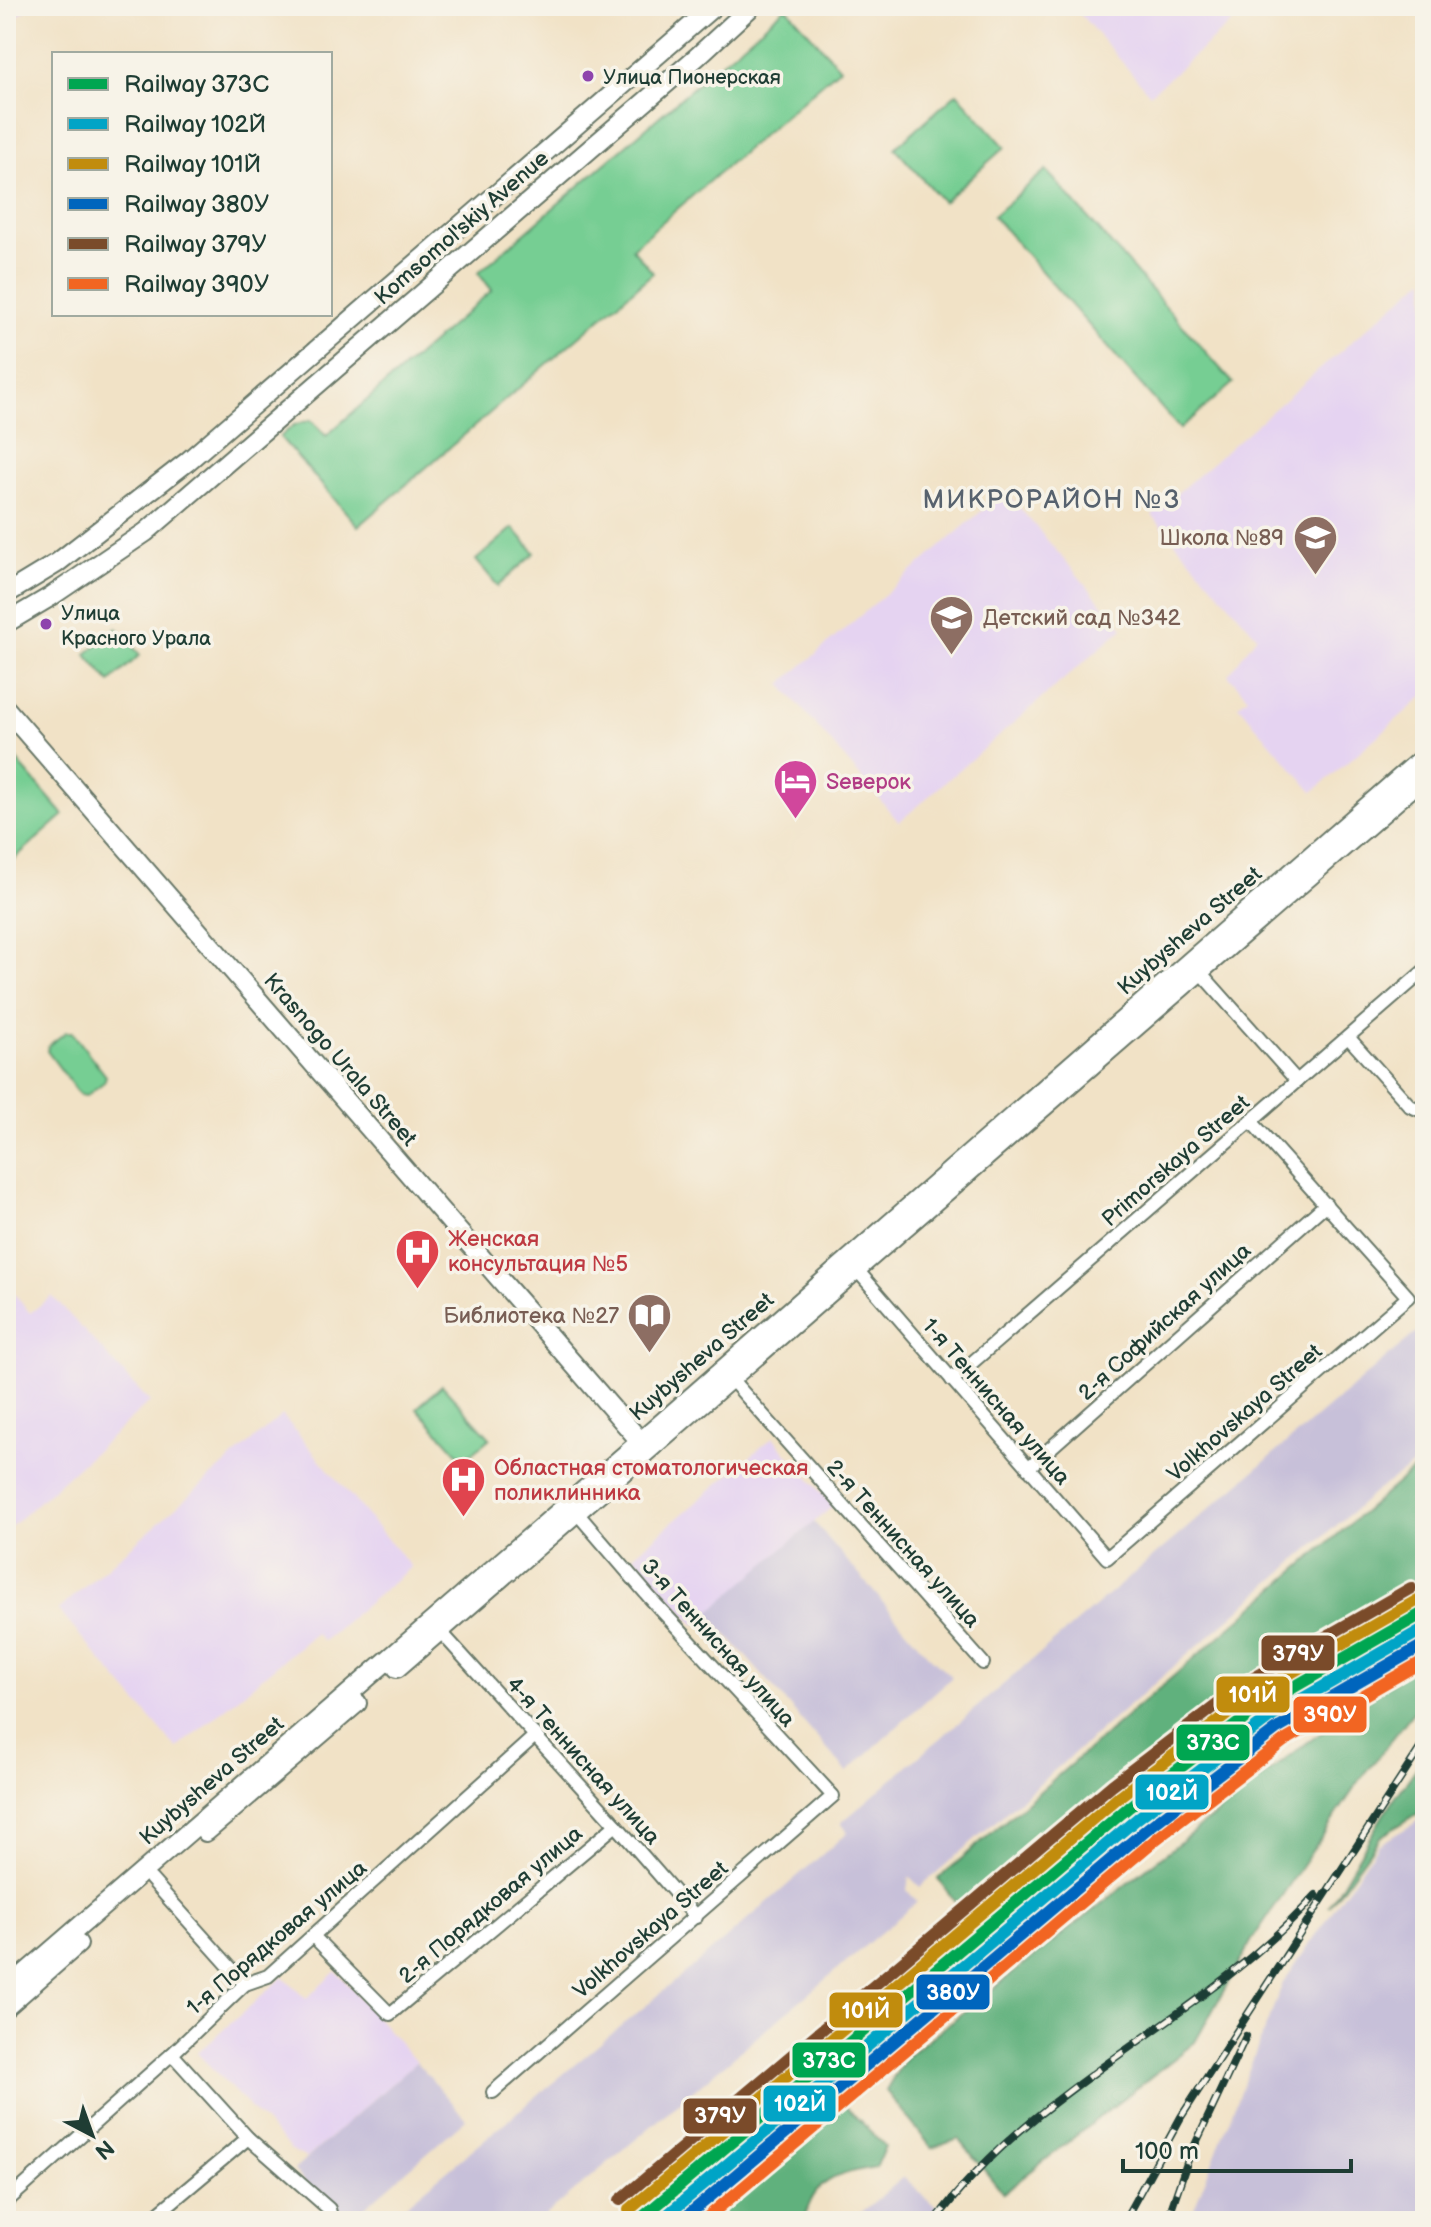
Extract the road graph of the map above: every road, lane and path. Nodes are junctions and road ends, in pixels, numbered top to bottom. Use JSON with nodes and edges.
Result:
{"nodes":[{"id":1,"x":752,"y":6,"type":"edge"},
{"id":2,"x":710,"y":7,"type":"edge"},
{"id":3,"x":736,"y":13,"type":"edge"},
{"id":4,"x":6,"y":594,"type":"edge"},
{"id":5,"x":6,"y":623,"type":"edge"},
{"id":6,"x":6,"y":709,"type":"edge"},
{"id":7,"x":1425,"y":756,"type":"edge"},
{"id":8,"x":1425,"y":776,"type":"edge"},
{"id":9,"x":1324,"y":854,"type":"junction"},
{"id":10,"x":1195,"y":966,"type":"junction"},
{"id":11,"x":1425,"y":970,"type":"edge"},
{"id":12,"x":1348,"y":1037,"type":"junction"},
{"id":13,"x":1297,"y":1081,"type":"junction"},
{"id":14,"x":1425,"y":1112,"type":"edge"},
{"id":15,"x":1251,"y":1121,"type":"junction"},
{"id":16,"x":1326,"y":1204,"type":"junction"},
{"id":17,"x":852,"y":1265,"type":"junction"},
{"id":18,"x":731,"y":1379,"type":"junction"},
{"id":19,"x":952,"y":1380,"type":"junction"},
{"id":20,"x":645,"y":1446,"type":"junction"},
{"id":21,"x":1028,"y":1468,"type":"junction"},
{"id":22,"x":577,"y":1513,"type":"junction"},
{"id":23,"x":1107,"y":1558,"type":"joint"},
{"id":24,"x":436,"y":1626,"type":"junction"},
{"id":25,"x":983,"y":1663,"type":"dead end"},
{"id":26,"x":536,"y":1735,"type":"junction"},
{"id":27,"x":833,"y":1796,"type":"joint"},
{"id":28,"x":616,"y":1825,"type":"junction"},
{"id":29,"x":147,"y":1875,"type":"junction"},
{"id":30,"x":696,"y":1917,"type":"junction"},
{"id":31,"x":313,"y":1936,"type":"junction"},
{"id":32,"x":245,"y":1984,"type":"junction"},
{"id":33,"x":6,"y":1990,"type":"edge"},
{"id":34,"x":6,"y":2007,"type":"edge"},
{"id":35,"x":172,"y":2054,"type":"junction"},
{"id":36,"x":493,"y":2092,"type":"dead end"},
{"id":37,"x":248,"y":2138,"type":"junction"},
{"id":38,"x":6,"y":2202,"type":"edge"},
{"id":39,"x":149,"y":2221,"type":"edge"},
{"id":40,"x":332,"y":2221,"type":"edge"}],
"edges":[{"from":1,"to":3,"type":"main road","name":"Komsomol'skiy Avenue"},
{"from":2,"to":3,"type":"main road"},
{"from":2,"to":4,"type":"main road","name":"Komsomol'skiy Avenue"},
{"from":3,"to":5,"type":"main road","name":"Komsomol'skiy Avenue"},
{"from":6,"to":20,"type":"main road","name":"Krasnogo Urala Street"},
{"from":7,"to":9,"type":"main road","name":"Kuybysheva Street"},
{"from":8,"to":9,"type":"main road","name":"Kuybysheva Street"},
{"from":9,"to":10,"type":"main road","name":"Kuybysheva Street"},
{"from":10,"to":13,"type":"street"},
{"from":10,"to":17,"type":"main road","name":"Kuybysheva Street"},
{"from":11,"to":12,"type":"street","name":"Primorskaya Street"},
{"from":12,"to":13,"type":"street","name":"Primorskaya Street"},
{"from":12,"to":14,"type":"street"},
{"from":13,"to":15,"type":"street","name":"Primorskaya Street"},
{"from":15,"to":16,"type":"street"},
{"from":15,"to":19,"type":"street","name":"Primorskaya Street"},
{"from":16,"to":21,"type":"street","name":"2-я Софийская улица"},
{"from":16,"to":23,"type":"street","name":"Volkhovskaya Street"},
{"from":17,"to":18,"type":"main road","name":"Kuybysheva Street"},
{"from":17,"to":19,"type":"street","name":"1-я Теннисная улица"},
{"from":17,"to":20,"type":"main road","name":"Kuybysheva Street"},
{"from":18,"to":20,"type":"main road","name":"Kuybysheva Street"},
{"from":18,"to":25,"type":"street","name":"2-я Теннисная улица"},
{"from":19,"to":21,"type":"street","name":"1-я Теннисная улица"},
{"from":20,"to":22,"type":"main road","name":"Kuybysheva Street"},
{"from":20,"to":24,"type":"main road","name":"Kuybysheva Street"},
{"from":21,"to":23,"type":"street","name":"1-я Теннисная улица"},
{"from":22,"to":24,"type":"main road","name":"Kuybysheva Street"},
{"from":22,"to":27,"type":"street","name":"3-я Теннисная улица"},
{"from":24,"to":26,"type":"street","name":"4-я Теннисная улица"},
{"from":24,"to":29,"type":"main road","name":"Kuybysheva Street"},
{"from":26,"to":28,"type":"street","name":"4-я Теннисная улица"},
{"from":26,"to":31,"type":"street","name":"1-я Порядковая улица"},
{"from":27,"to":30,"type":"street","name":"Volkhovskaya Street"},
{"from":28,"to":30,"type":"street","name":"4-я Теннисная улица"},
{"from":28,"to":31,"type":"street","name":"2-я Порядковая улица"},
{"from":29,"to":32,"type":"street"},
{"from":29,"to":33,"type":"main road","name":"Kuybysheva Street"},
{"from":29,"to":34,"type":"main road","name":"Kuybysheva Street"},
{"from":30,"to":36,"type":"street","name":"Volkhovskaya Street"},
{"from":31,"to":32,"type":"street","name":"1-я Порядковая улица"},
{"from":32,"to":35,"type":"street","name":"1-я Порядковая улица"},
{"from":35,"to":37,"type":"street"},
{"from":35,"to":38,"type":"street","name":"1-я Порядковая улица"},
{"from":37,"to":39,"type":"street"},
{"from":37,"to":40,"type":"street"}]}
